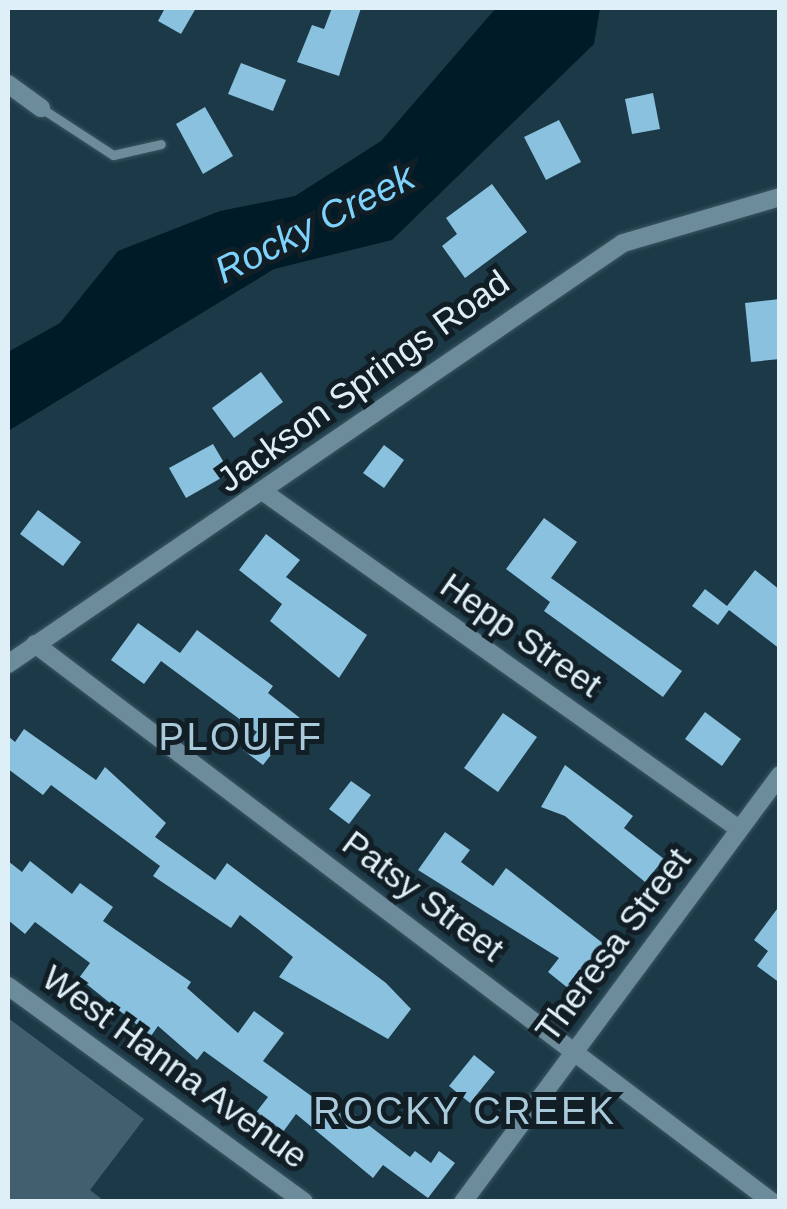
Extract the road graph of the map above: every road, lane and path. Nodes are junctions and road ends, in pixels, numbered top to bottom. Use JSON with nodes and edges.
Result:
{"nodes":[{"id":1,"x":8,"y":84,"type":"edge"},
{"id":2,"x":41,"y":108,"type":"joint"},
{"id":3,"x":161,"y":144,"type":"dead end"},
{"id":4,"x":780,"y":197,"type":"edge"},
{"id":5,"x":265,"y":493,"type":"junction"},
{"id":6,"x":35,"y":644,"type":"junction"},
{"id":7,"x":8,"y":664,"type":"edge"},
{"id":8,"x":780,"y":775,"type":"edge"},
{"id":9,"x":739,"y":829,"type":"junction"},
{"id":10,"x":8,"y":986,"type":"edge"},
{"id":11,"x":574,"y":1051,"type":"junction"},
{"id":12,"x":304,"y":1202,"type":"edge"},
{"id":13,"x":463,"y":1202,"type":"edge"},
{"id":14,"x":772,"y":1202,"type":"edge"}],
"edges":[{"from":1,"to":2,"type":"street"},
{"from":2,"to":3,"type":"lane"},
{"from":4,"to":5,"type":"street","name":"Jackson Springs Road"},
{"from":5,"to":6,"type":"street","name":"Jackson Springs Road"},
{"from":5,"to":9,"type":"street","name":"Hepp Street"},
{"from":6,"to":7,"type":"street","name":"Jackson Springs Road"},
{"from":6,"to":11,"type":"street","name":"Patsy Street"},
{"from":8,"to":9,"type":"street","name":"Theresa Street"},
{"from":9,"to":11,"type":"street","name":"Theresa Street"},
{"from":10,"to":12,"type":"street","name":"West Hanna Avenue"},
{"from":11,"to":13,"type":"street","name":"Theresa Street"},
{"from":11,"to":14,"type":"street","name":"Patsy Street"}]}
